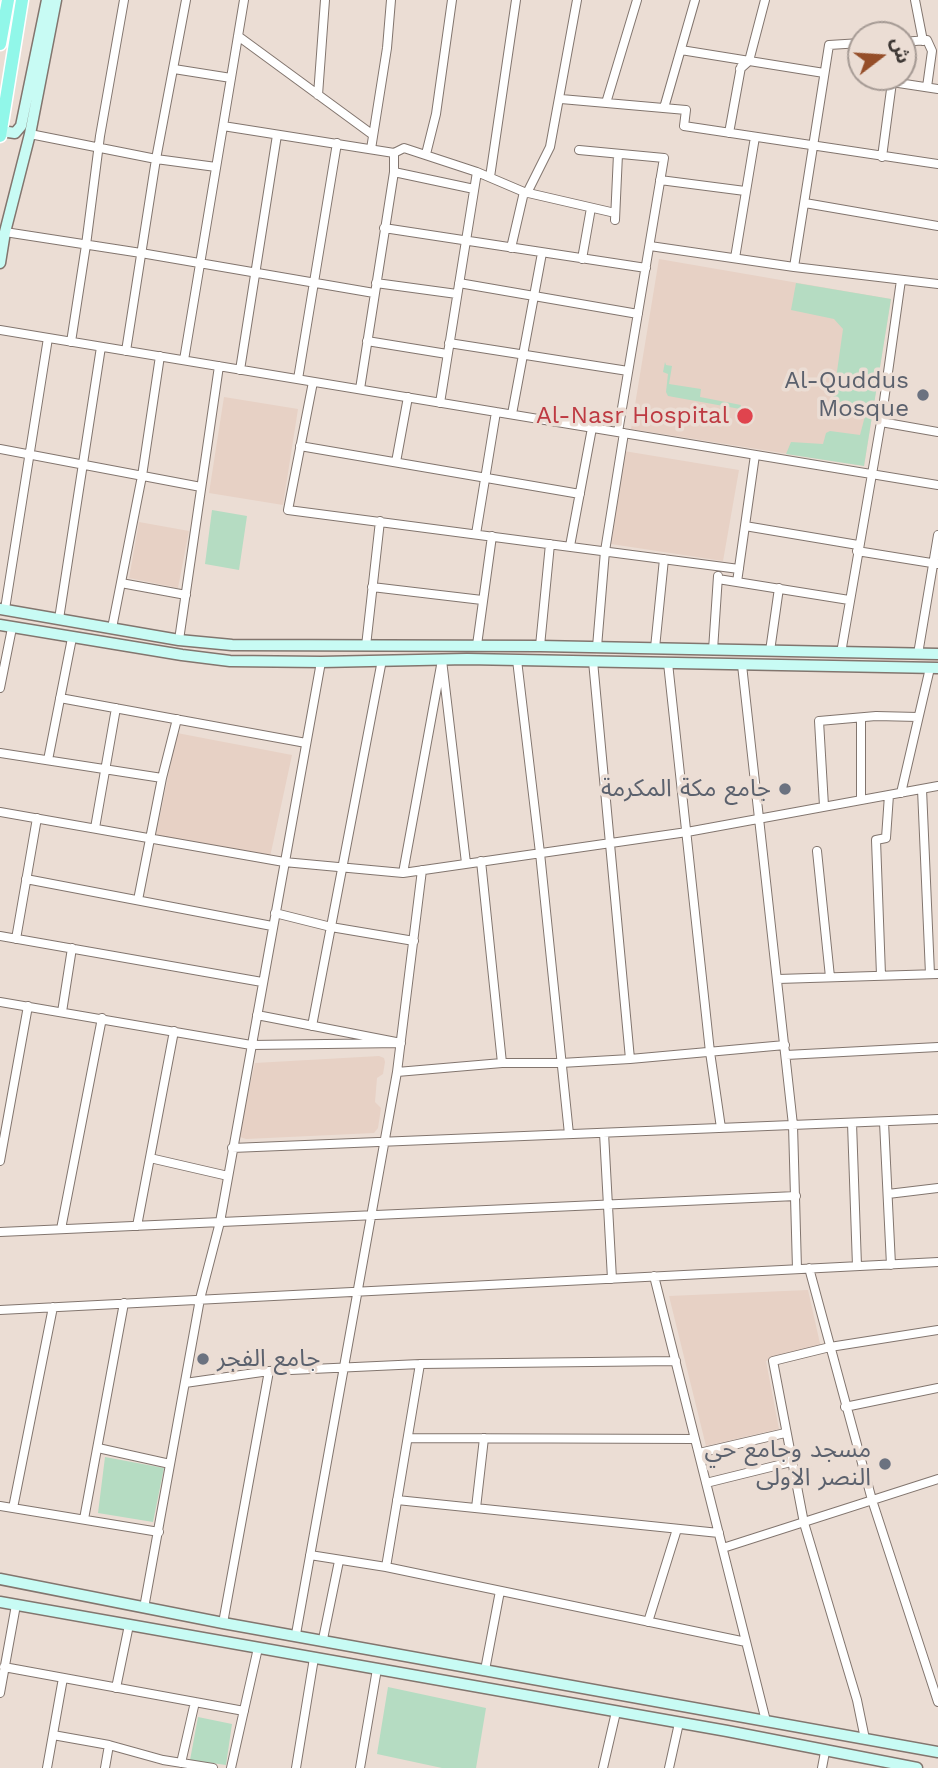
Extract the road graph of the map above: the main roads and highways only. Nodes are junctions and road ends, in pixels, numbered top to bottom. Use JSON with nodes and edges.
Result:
{"nodes":[{"id":1,"x":8,"y":0,"type":"edge"},
{"id":2,"x":22,"y":0,"type":"edge"},
{"id":3,"x":0,"y":44,"type":"edge"},
{"id":4,"x":0,"y":134,"type":"edge"}],
"edges":[{"from":1,"to":3,"type":"main road"},
{"from":2,"to":4,"type":"main road"}]}
